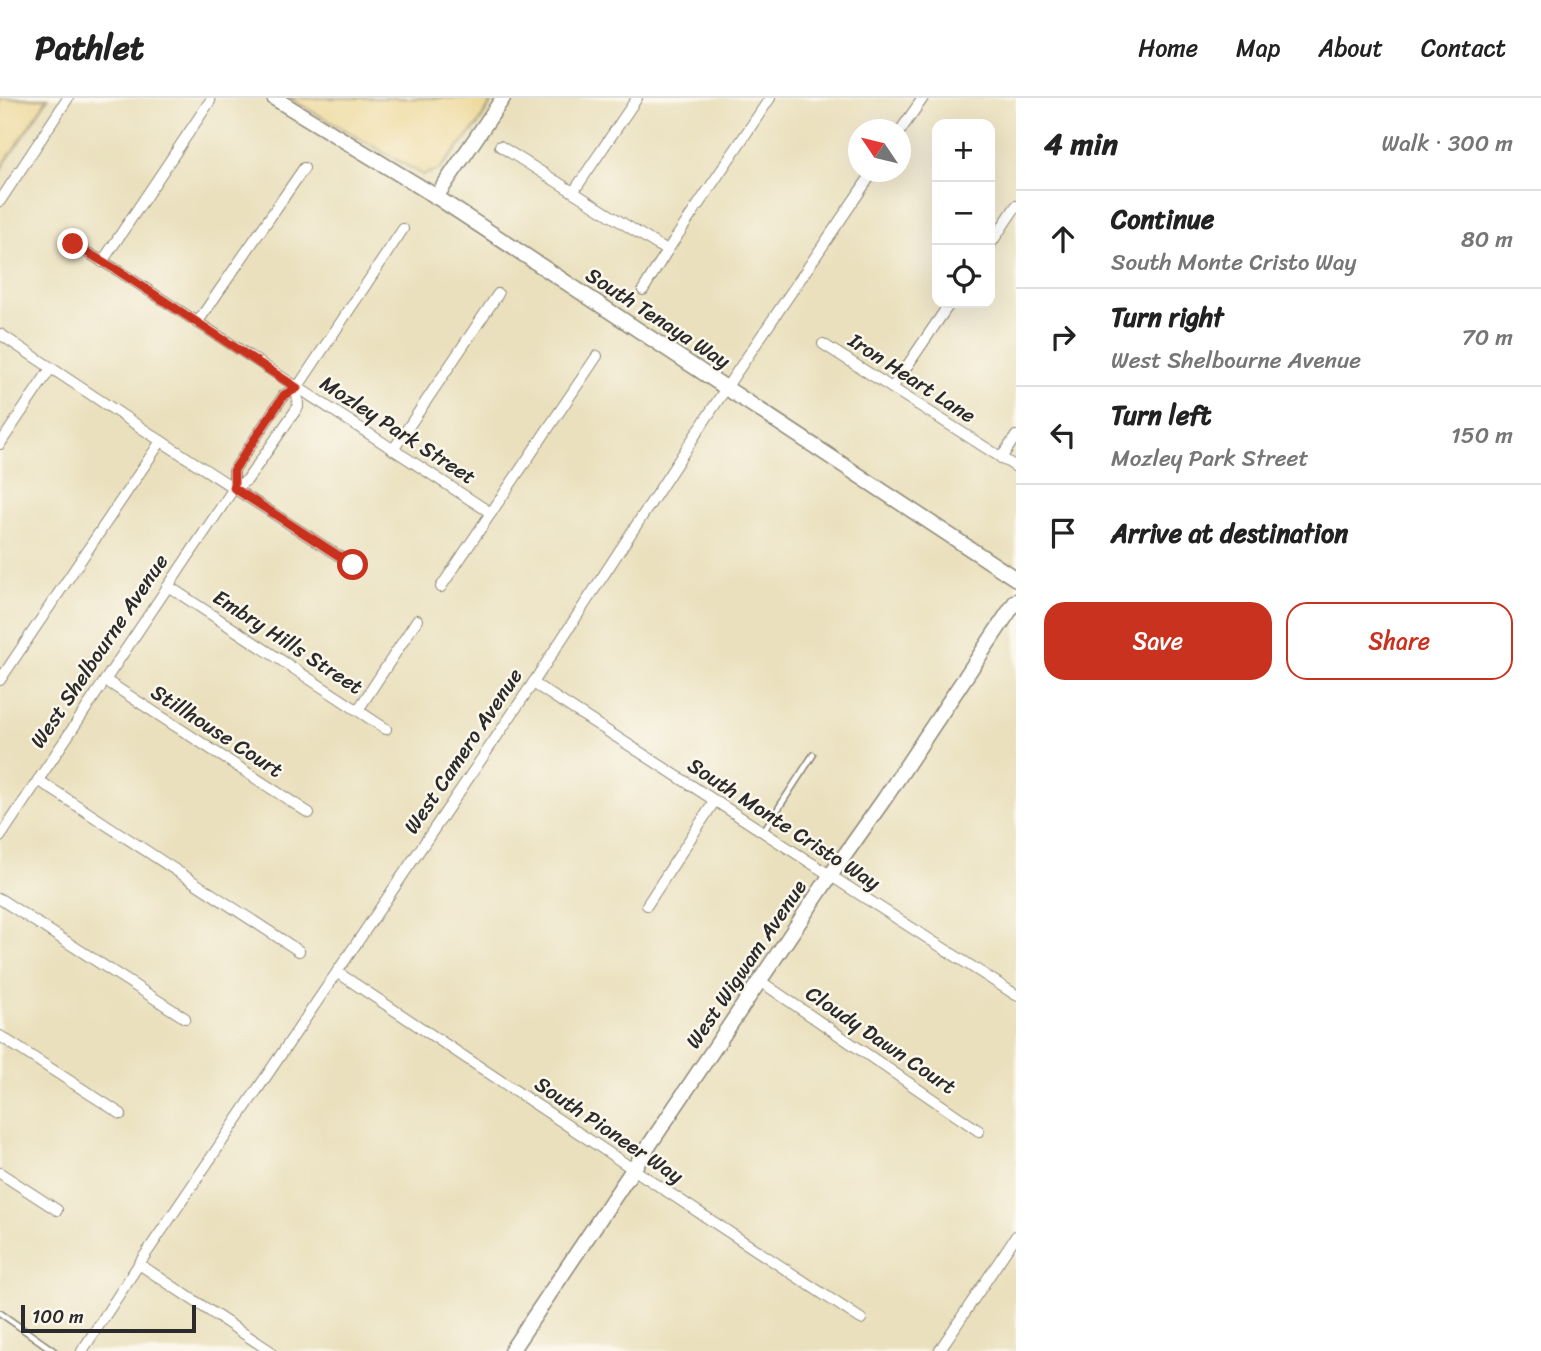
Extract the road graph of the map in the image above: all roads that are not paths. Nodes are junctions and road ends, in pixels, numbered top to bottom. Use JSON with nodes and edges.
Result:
{"nodes":[{"id":1,"x":68,"y":98,"type":"edge"},
{"id":2,"x":274,"y":98,"type":"edge"},
{"id":3,"x":503,"y":98,"type":"edge"},
{"id":4,"x":637,"y":98,"type":"edge"},
{"id":5,"x":770,"y":98,"type":"edge"},
{"id":6,"x":923,"y":98,"type":"edge"},
{"id":7,"x":210,"y":101,"type":"dead end"},
{"id":8,"x":909,"y":119,"type":"edge"},
{"id":9,"x":500,"y":146,"type":"dead end"},
{"id":10,"x":304,"y":168,"type":"dead end"},
{"id":11,"x":866,"y":182,"type":"edge"},
{"id":12,"x":574,"y":191,"type":"junction"},
{"id":13,"x":436,"y":197,"type":"junction"},
{"id":14,"x":0,"y":201,"type":"edge"},
{"id":15,"x":1016,"y":206,"type":"edge"},
{"id":16,"x":403,"y":229,"type":"dead end"},
{"id":17,"x":995,"y":238,"type":"edge"},
{"id":18,"x":73,"y":244,"type":"dead end"},
{"id":19,"x":667,"y":251,"type":"junction"},
{"id":20,"x":102,"y":262,"type":"junction"},
{"id":21,"x":643,"y":290,"type":"dead end"},
{"id":22,"x":498,"y":294,"type":"dead end"},
{"id":23,"x":947,"y":308,"type":"edge"},
{"id":24,"x":197,"y":323,"type":"junction"},
{"id":25,"x":0,"y":334,"type":"edge"},
{"id":26,"x":823,"y":344,"type":"dead end"},
{"id":27,"x":597,"y":356,"type":"dead end"},
{"id":28,"x":51,"y":368,"type":"junction"},
{"id":29,"x":297,"y":388,"type":"junction"},
{"id":30,"x":726,"y":388,"type":"junction"},
{"id":31,"x":892,"y":388,"type":"junction"},
{"id":32,"x":1016,"y":436,"type":"edge"},
{"id":33,"x":161,"y":441,"type":"junction"},
{"id":34,"x":0,"y":444,"type":"edge"},
{"id":35,"x":393,"y":450,"type":"junction"},
{"id":36,"x":1001,"y":458,"type":"junction"},
{"id":37,"x":1016,"y":467,"type":"edge"},
{"id":38,"x":234,"y":488,"type":"junction"},
{"id":39,"x":491,"y":513,"type":"junction"},
{"id":40,"x":353,"y":565,"type":"dead end"},
{"id":41,"x":1016,"y":579,"type":"edge"},
{"id":42,"x":168,"y":586,"type":"junction"},
{"id":43,"x":441,"y":587,"type":"dead end"},
{"id":44,"x":1016,"y":601,"type":"edge"},
{"id":45,"x":417,"y":620,"type":"dead end"},
{"id":46,"x":0,"y":680,"type":"edge"},
{"id":47,"x":105,"y":680,"type":"junction"},
{"id":48,"x":533,"y":683,"type":"junction"},
{"id":49,"x":358,"y":710,"type":"junction"},
{"id":50,"x":386,"y":729,"type":"dead end"},
{"id":51,"x":813,"y":755,"type":"dead end"},
{"id":52,"x":38,"y":780,"type":"junction"},
{"id":53,"x":714,"y":803,"type":"junction"},
{"id":54,"x":309,"y":813,"type":"dead end"},
{"id":55,"x":764,"y":832,"type":"junction"},
{"id":56,"x":0,"y":837,"type":"edge"},
{"id":57,"x":831,"y":876,"type":"junction"},
{"id":58,"x":0,"y":899,"type":"edge"},
{"id":59,"x":647,"y":905,"type":"dead end"},
{"id":60,"x":299,"y":951,"type":"dead end"},
{"id":61,"x":337,"y":972,"type":"junction"},
{"id":62,"x":760,"y":981,"type":"junction"},
{"id":63,"x":1016,"y":995,"type":"edge"},
{"id":64,"x":185,"y":1018,"type":"dead end"},
{"id":65,"x":0,"y":1036,"type":"edge"},
{"id":66,"x":121,"y":1114,"type":"dead end"},
{"id":67,"x":979,"y":1131,"type":"dead end"},
{"id":68,"x":633,"y":1169,"type":"junction"},
{"id":69,"x":0,"y":1173,"type":"edge"},
{"id":70,"x":57,"y":1210,"type":"dead end"},
{"id":71,"x":1016,"y":1236,"type":"edge"},
{"id":72,"x":139,"y":1264,"type":"junction"},
{"id":73,"x":0,"y":1313,"type":"edge"},
{"id":74,"x":861,"y":1319,"type":"dead end"},
{"id":75,"x":54,"y":1351,"type":"edge"},
{"id":76,"x":82,"y":1351,"type":"edge"},
{"id":77,"x":270,"y":1351,"type":"edge"},
{"id":78,"x":511,"y":1351,"type":"edge"},
{"id":79,"x":939,"y":1351,"type":"edge"}],
"edges":[{"from":1,"to":14,"type":"street"},
{"from":2,"to":13,"type":"street","name":"South Tenaya Way"},
{"from":3,"to":13,"type":"street"},
{"from":4,"to":12,"type":"street"},
{"from":5,"to":19,"type":"street"},
{"from":6,"to":8,"type":"street"},
{"from":7,"to":20,"type":"street"},
{"from":9,"to":12,"type":"street"},
{"from":10,"to":24,"type":"street"},
{"from":11,"to":30,"type":"street","name":"West Camero Avenue"},
{"from":12,"to":19,"type":"street"},
{"from":13,"to":30,"type":"street","name":"South Tenaya Way"},
{"from":15,"to":17,"type":"street"},
{"from":16,"to":29,"type":"street","name":"West Shelbourne Avenue"},
{"from":18,"to":20,"type":"street","name":"Mozley Park Street"},
{"from":19,"to":21,"type":"street"},
{"from":20,"to":24,"type":"street","name":"Mozley Park Street"},
{"from":22,"to":35,"type":"street"},
{"from":23,"to":31,"type":"street"},
{"from":24,"to":29,"type":"street","name":"Mozley Park Street"},
{"from":25,"to":28,"type":"street"},
{"from":26,"to":31,"type":"street","name":"Iron Heart Lane"},
{"from":27,"to":39,"type":"street"},
{"from":28,"to":33,"type":"street"},
{"from":28,"to":34,"type":"street"},
{"from":29,"to":35,"type":"street","name":"Mozley Park Street"},
{"from":29,"to":38,"type":"street","name":"West Shelbourne Avenue"},
{"from":29,"to":38,"type":"street","name":"West Shelbourne Avenue"},
{"from":30,"to":41,"type":"street","name":"South Tenaya Way"},
{"from":30,"to":48,"type":"street","name":"West Camero Avenue"},
{"from":31,"to":36,"type":"street","name":"Iron Heart Lane"},
{"from":32,"to":36,"type":"street"},
{"from":33,"to":38,"type":"street"},
{"from":33,"to":46,"type":"street"},
{"from":35,"to":39,"type":"street","name":"Mozley Park Street"},
{"from":36,"to":37,"type":"street","name":"Iron Heart Lane"},
{"from":38,"to":40,"type":"street"},
{"from":38,"to":42,"type":"street","name":"West Shelbourne Avenue"},
{"from":39,"to":43,"type":"street"},
{"from":42,"to":47,"type":"street","name":"West Shelbourne Avenue"},
{"from":42,"to":49,"type":"street","name":"Embry Hills Street"},
{"from":44,"to":57,"type":"street","name":"West Wigwam Avenue"},
{"from":45,"to":49,"type":"street"},
{"from":47,"to":52,"type":"street","name":"West Shelbourne Avenue"},
{"from":47,"to":54,"type":"street","name":"Stillhouse Court"},
{"from":48,"to":53,"type":"street","name":"South Monte Cristo Way"},
{"from":48,"to":61,"type":"street","name":"West Camero Avenue"},
{"from":49,"to":50,"type":"street","name":"Embry Hills Street"},
{"from":51,"to":55,"type":"lane"},
{"from":52,"to":56,"type":"street","name":"West Shelbourne Avenue"},
{"from":52,"to":60,"type":"street"},
{"from":53,"to":55,"type":"street","name":"South Monte Cristo Way"},
{"from":53,"to":59,"type":"street"},
{"from":55,"to":57,"type":"street","name":"South Monte Cristo Way"},
{"from":57,"to":62,"type":"street","name":"West Wigwam Avenue"},
{"from":57,"to":63,"type":"street","name":"South Monte Cristo Way"},
{"from":58,"to":64,"type":"street"},
{"from":61,"to":68,"type":"street","name":"South Pioneer Way"},
{"from":61,"to":72,"type":"street","name":"West Camero Avenue"},
{"from":62,"to":67,"type":"street","name":"Cloudy Dawn Court"},
{"from":62,"to":68,"type":"street","name":"West Wigwam Avenue"},
{"from":65,"to":66,"type":"street"},
{"from":68,"to":74,"type":"street","name":"South Pioneer Way"},
{"from":68,"to":78,"type":"street","name":"West Wigwam Avenue"},
{"from":69,"to":70,"type":"street"},
{"from":71,"to":79,"type":"street"},
{"from":72,"to":76,"type":"street","name":"West Camero Avenue"},
{"from":72,"to":77,"type":"street"},
{"from":73,"to":75,"type":"lane"}]}
